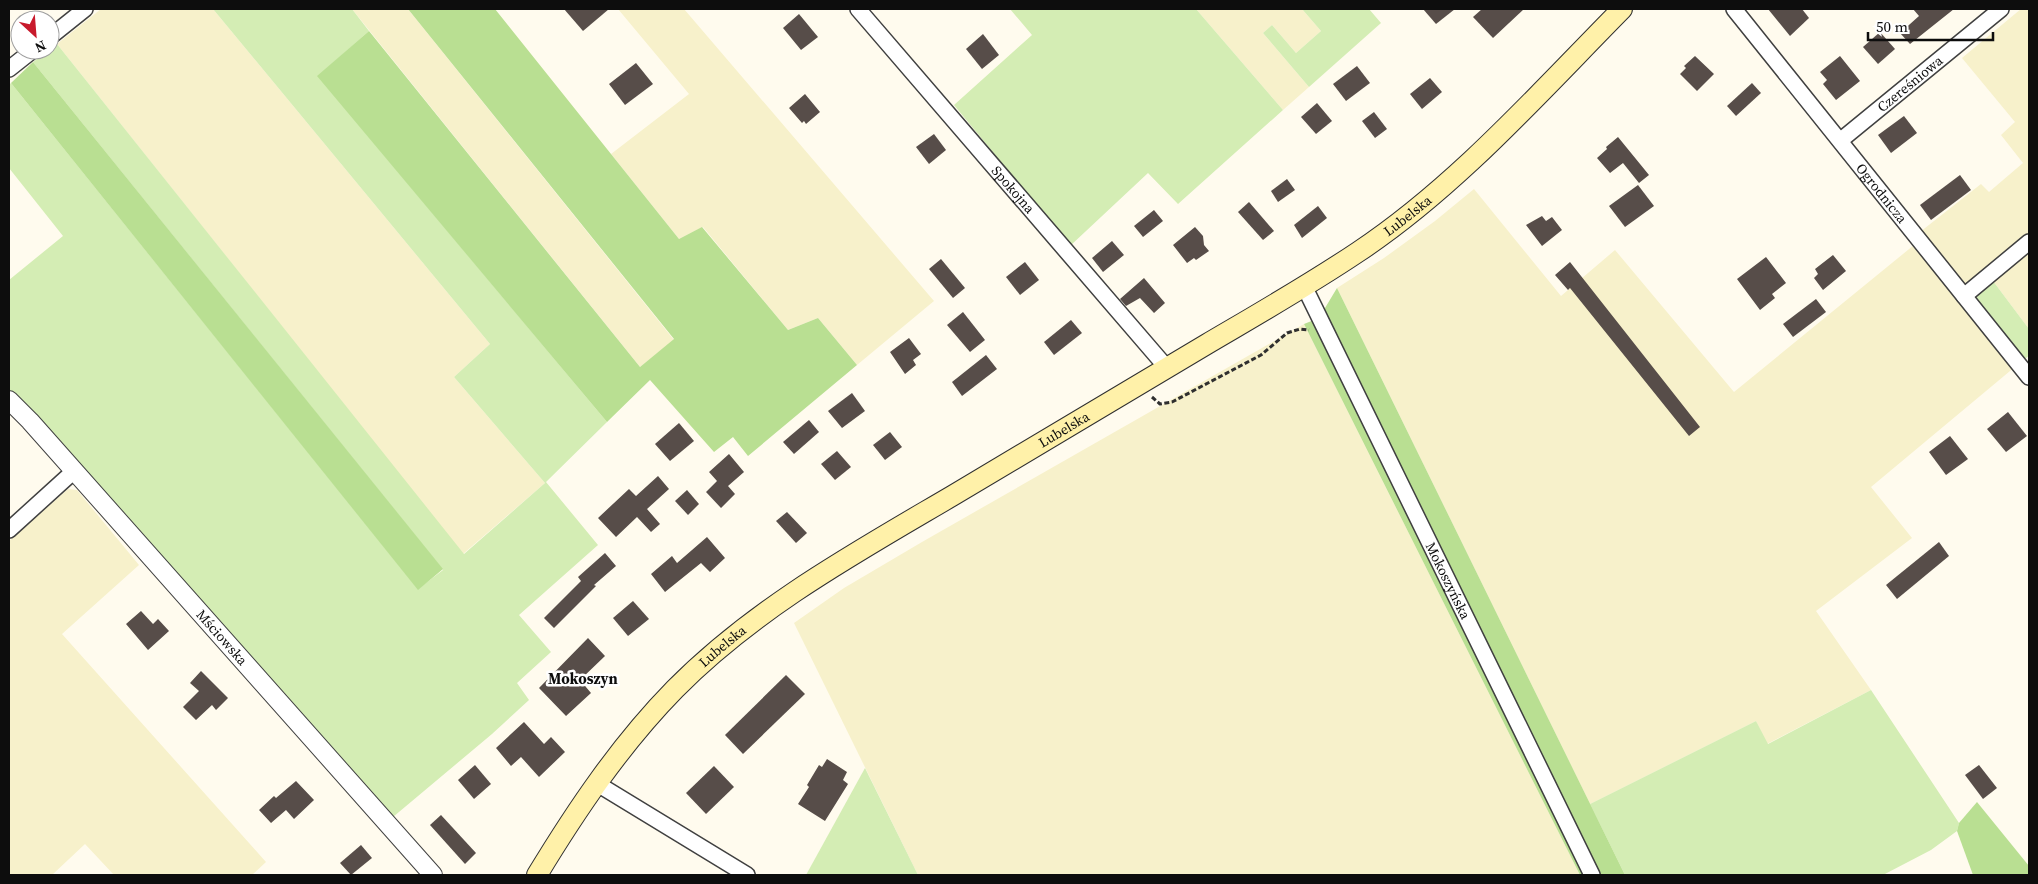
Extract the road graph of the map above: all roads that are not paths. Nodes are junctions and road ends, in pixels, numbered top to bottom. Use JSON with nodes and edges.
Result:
{"nodes":[{"id":1,"x":86,"y":9,"type":"edge"},
{"id":2,"x":858,"y":9,"type":"edge"},
{"id":3,"x":1622,"y":9,"type":"edge"},
{"id":4,"x":1734,"y":9,"type":"edge"},
{"id":5,"x":2001,"y":9,"type":"edge"},
{"id":6,"x":60,"y":29,"type":"edge"},
{"id":7,"x":20,"y":60,"type":"edge"},
{"id":8,"x":9,"y":69,"type":"edge"},
{"id":9,"x":1840,"y":140,"type":"junction"},
{"id":10,"x":2029,"y":242,"type":"edge"},
{"id":11,"x":1304,"y":286,"type":"junction"},
{"id":12,"x":1964,"y":296,"type":"junction"},
{"id":13,"x":1167,"y":368,"type":"junction"},
{"id":14,"x":2029,"y":377,"type":"edge"},
{"id":15,"x":9,"y":400,"type":"edge"},
{"id":16,"x":74,"y":471,"type":"junction"},
{"id":17,"x":9,"y":530,"type":"edge"},
{"id":18,"x":596,"y":783,"type":"junction"},
{"id":19,"x":433,"y":875,"type":"edge"},
{"id":20,"x":537,"y":875,"type":"edge"},
{"id":21,"x":747,"y":875,"type":"edge"},
{"id":22,"x":1592,"y":875,"type":"edge"}],
"edges":[{"from":1,"to":6,"type":"street"},
{"from":2,"to":13,"type":"street","name":"Spokojna"},
{"from":3,"to":11,"type":"main road","name":"Lubelska"},
{"from":4,"to":9,"type":"street","name":"Ogrodnicza"},
{"from":5,"to":9,"type":"street","name":"Czereśniowa"},
{"from":7,"to":8,"type":"street"},
{"from":9,"to":12,"type":"street","name":"Ogrodnicza"},
{"from":10,"to":12,"type":"street"},
{"from":11,"to":13,"type":"main road","name":"Lubelska"},
{"from":11,"to":22,"type":"street","name":"Mokoszyńska"},
{"from":12,"to":14,"type":"street","name":"Ogrodnicza"},
{"from":13,"to":18,"type":"main road","name":"Lubelska"},
{"from":15,"to":16,"type":"street","name":"Mściowska"},
{"from":16,"to":17,"type":"street"},
{"from":16,"to":19,"type":"street","name":"Mściowska"},
{"from":18,"to":20,"type":"main road","name":"Lubelska"},
{"from":18,"to":21,"type":"street"}]}
